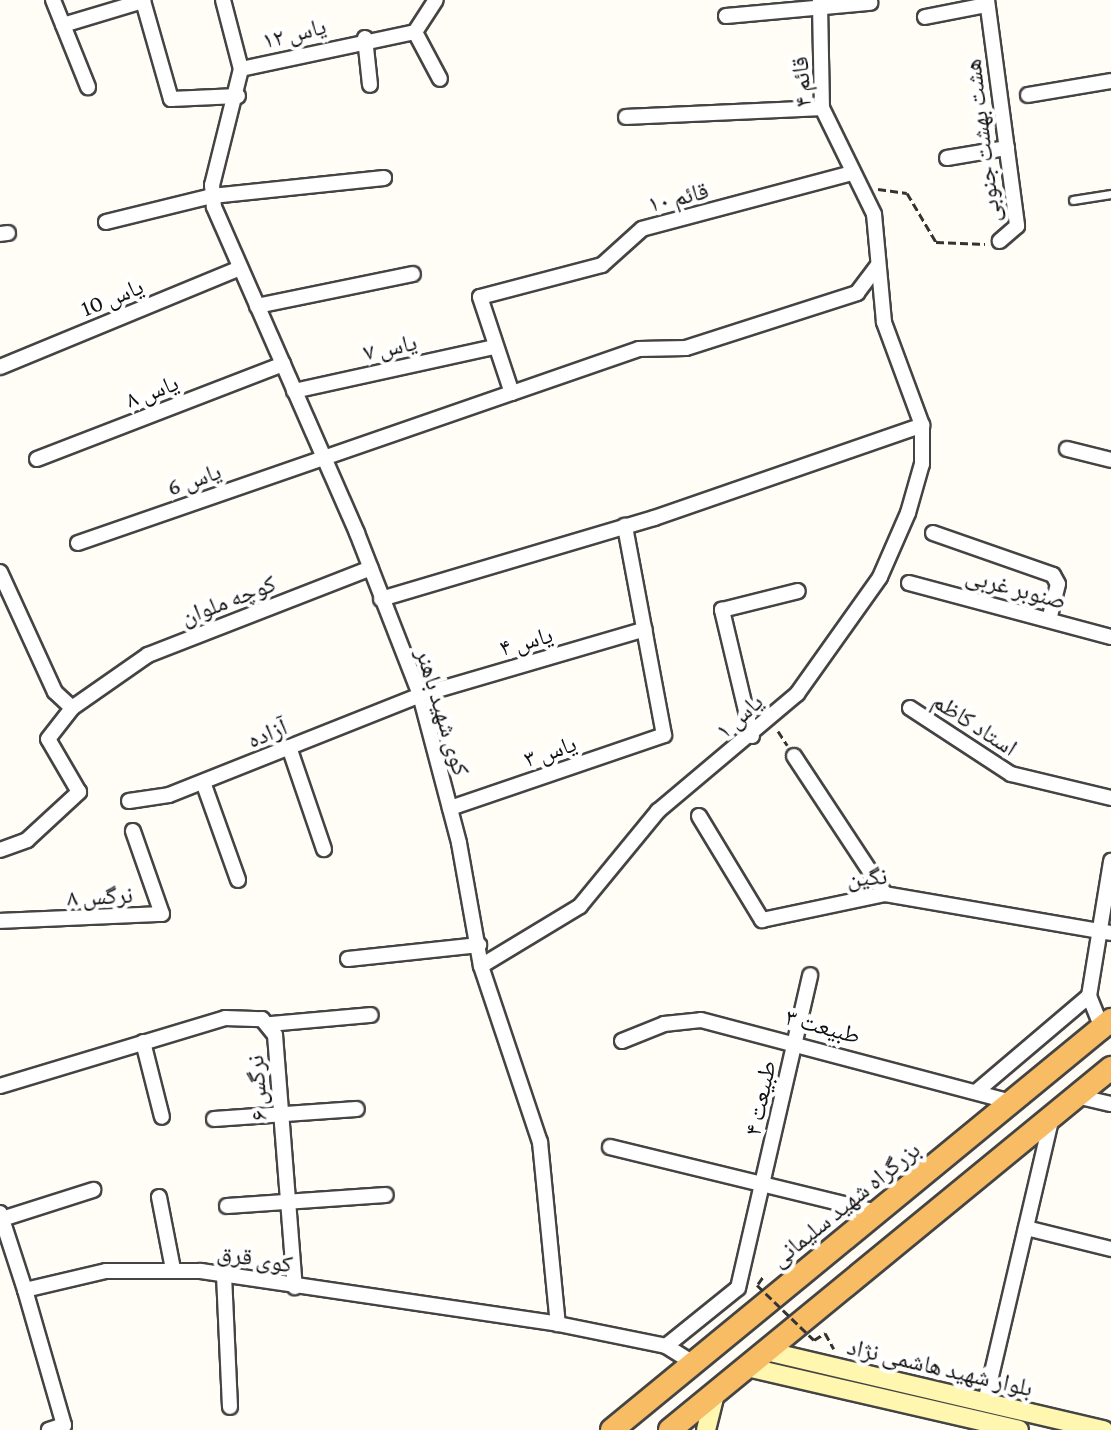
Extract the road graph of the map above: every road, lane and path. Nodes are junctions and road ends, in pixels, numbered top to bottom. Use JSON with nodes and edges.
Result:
{"nodes":[{"id":1,"x":53,"y":0,"type":"edge"},
{"id":2,"x":223,"y":0,"type":"edge"},
{"id":3,"x":436,"y":0,"type":"edge"},
{"id":4,"x":870,"y":3,"type":"dead end"},
{"id":5,"x":987,"y":3,"type":"edge"},
{"id":6,"x":820,"y":5,"type":"edge"},
{"id":7,"x":726,"y":16,"type":"dead end"},
{"id":8,"x":925,"y":17,"type":"dead end"},
{"id":9,"x":63,"y":25,"type":"junction"},
{"id":10,"x":415,"y":32,"type":"junction"},
{"id":11,"x":365,"y":38,"type":"junction"},
{"id":12,"x":241,"y":69,"type":"junction"},
{"id":13,"x":440,"y":79,"type":"dead end"},
{"id":14,"x":1111,"y":81,"type":"edge"},
{"id":15,"x":370,"y":85,"type":"dead end"},
{"id":16,"x":88,"y":87,"type":"dead end"},
{"id":17,"x":1028,"y":95,"type":"dead end"},
{"id":18,"x":238,"y":96,"type":"junction"},
{"id":19,"x":822,"y":108,"type":"junction"},
{"id":20,"x":626,"y":117,"type":"dead end"},
{"id":21,"x":1007,"y":148,"type":"junction"},
{"id":22,"x":947,"y":158,"type":"dead end"},
{"id":23,"x":852,"y":173,"type":"junction"},
{"id":24,"x":384,"y":178,"type":"dead end"},
{"id":25,"x":1111,"y":194,"type":"edge"},
{"id":26,"x":212,"y":196,"type":"junction"},
{"id":27,"x":867,"y":199,"type":"junction"},
{"id":28,"x":1073,"y":200,"type":"dead end"},
{"id":29,"x":106,"y":222,"type":"dead end"},
{"id":30,"x":1000,"y":241,"type":"joint"},
{"id":31,"x":879,"y":261,"type":"junction"},
{"id":32,"x":240,"y":268,"type":"junction"},
{"id":33,"x":413,"y":274,"type":"dead end"},
{"id":34,"x":257,"y":306,"type":"junction"},
{"id":35,"x":494,"y":347,"type":"junction"},
{"id":36,"x":283,"y":364,"type":"junction"},
{"id":37,"x":0,"y":367,"type":"edge"},
{"id":38,"x":294,"y":391,"type":"junction"},
{"id":39,"x":512,"y":393,"type":"junction"},
{"id":40,"x":922,"y":425,"type":"junction"},
{"id":41,"x":1067,"y":449,"type":"dead end"},
{"id":42,"x":324,"y":457,"type":"junction"},
{"id":43,"x":37,"y":459,"type":"dead end"},
{"id":44,"x":1111,"y":460,"type":"edge"},
{"id":45,"x":625,"y":526,"type":"junction"},
{"id":46,"x":933,"y":533,"type":"dead end"},
{"id":47,"x":78,"y":543,"type":"dead end"},
{"id":48,"x":371,"y":568,"type":"junction"},
{"id":49,"x":0,"y":572,"type":"edge"},
{"id":50,"x":909,"y":583,"type":"dead end"},
{"id":51,"x":798,"y":591,"type":"dead end"},
{"id":52,"x":381,"y":599,"type":"junction"},
{"id":53,"x":1049,"y":619,"type":"junction"},
{"id":54,"x":645,"y":629,"type":"junction"},
{"id":55,"x":1111,"y":637,"type":"edge"},
{"id":56,"x":420,"y":695,"type":"junction"},
{"id":57,"x":72,"y":708,"type":"junction"},
{"id":58,"x":910,"y":708,"type":"dead end"},
{"id":59,"x":770,"y":718,"type":"junction"},
{"id":60,"x":752,"y":736,"type":"junction"},
{"id":61,"x":289,"y":747,"type":"junction"},
{"id":62,"x":794,"y":756,"type":"joint"},
{"id":63,"x":203,"y":782,"type":"junction"},
{"id":64,"x":1111,"y":798,"type":"edge"},
{"id":65,"x":129,"y":801,"type":"dead end"},
{"id":66,"x":450,"y":808,"type":"junction"},
{"id":67,"x":699,"y":816,"type":"dead end"},
{"id":68,"x":133,"y":831,"type":"dead end"},
{"id":69,"x":324,"y":849,"type":"dead end"},
{"id":70,"x":0,"y":850,"type":"edge"},
{"id":71,"x":1111,"y":861,"type":"edge"},
{"id":72,"x":238,"y":880,"type":"dead end"},
{"id":73,"x":885,"y":894,"type":"junction"},
{"id":74,"x":0,"y":921,"type":"edge"},
{"id":75,"x":1104,"y":932,"type":"edge"},
{"id":76,"x":479,"y":945,"type":"junction"},
{"id":77,"x":348,"y":959,"type":"dead end"},
{"id":78,"x":481,"y":966,"type":"junction"},
{"id":79,"x":810,"y":975,"type":"dead end"},
{"id":80,"x":1089,"y":996,"type":"junction"},
{"id":81,"x":371,"y":1015,"type":"dead end"},
{"id":82,"x":270,"y":1024,"type":"junction"},
{"id":83,"x":1106,"y":1024,"type":"edge"},
{"id":84,"x":622,"y":1041,"type":"dead end"},
{"id":85,"x":795,"y":1041,"type":"junction"},
{"id":86,"x":143,"y":1042,"type":"junction"},
{"id":87,"x":1111,"y":1068,"type":"edge"},
{"id":88,"x":0,"y":1086,"type":"edge"},
{"id":89,"x":977,"y":1091,"type":"junction"},
{"id":90,"x":1076,"y":1096,"type":"junction"},
{"id":91,"x":1012,"y":1102,"type":"junction"},
{"id":92,"x":1111,"y":1104,"type":"edge"},
{"id":93,"x":357,"y":1109,"type":"dead end"},
{"id":94,"x":281,"y":1115,"type":"junction"},
{"id":95,"x":1052,"y":1116,"type":"junction"},
{"id":96,"x":162,"y":1117,"type":"dead end"},
{"id":97,"x":214,"y":1119,"type":"dead end"},
{"id":98,"x":610,"y":1147,"type":"dead end"},
{"id":99,"x":764,"y":1183,"type":"junction"},
{"id":100,"x":93,"y":1190,"type":"dead end"},
{"id":101,"x":386,"y":1195,"type":"dead end"},
{"id":102,"x":159,"y":1197,"type":"dead end"},
{"id":103,"x":289,"y":1200,"type":"junction"},
{"id":104,"x":227,"y":1206,"type":"dead end"},
{"id":105,"x":872,"y":1211,"type":"junction"},
{"id":106,"x":1,"y":1216,"type":"edge"},
{"id":107,"x":1026,"y":1228,"type":"junction"},
{"id":108,"x":1111,"y":1249,"type":"edge"},
{"id":109,"x":173,"y":1269,"type":"junction"},
{"id":110,"x":765,"y":1274,"type":"dead end"},
{"id":111,"x":224,"y":1275,"type":"junction"},
{"id":112,"x":295,"y":1287,"type":"junction"},
{"id":113,"x":25,"y":1290,"type":"junction"},
{"id":114,"x":558,"y":1324,"type":"junction"},
{"id":115,"x":825,"y":1333,"type":"dead end"},
{"id":116,"x":666,"y":1346,"type":"junction"},
{"id":117,"x":766,"y":1351,"type":"junction"},
{"id":118,"x":693,"y":1363,"type":"junction"},
{"id":119,"x":747,"y":1367,"type":"junction"},
{"id":120,"x":715,"y":1393,"type":"junction"},
{"id":121,"x":230,"y":1407,"type":"dead end"},
{"id":122,"x":981,"y":1418,"type":"edge"},
{"id":123,"x":49,"y":1430,"type":"edge"},
{"id":124,"x":612,"y":1430,"type":"edge"},
{"id":125,"x":670,"y":1430,"type":"edge"},
{"id":126,"x":706,"y":1430,"type":"edge"},
{"id":127,"x":1019,"y":1430,"type":"edge"},
{"id":128,"x":1104,"y":1430,"type":"edge"}],
"edges":[{"from":1,"to":9,"type":"street"},
{"from":2,"to":12,"type":"street"},
{"from":3,"to":10,"type":"street"},
{"from":4,"to":6,"type":"street"},
{"from":5,"to":8,"type":"street"},
{"from":5,"to":21,"type":"street","name":"هشت بهشت جنوبی"},
{"from":6,"to":7,"type":"street"},
{"from":6,"to":19,"type":"street","name":"قائم ۴"},
{"from":9,"to":16,"type":"street"},
{"from":9,"to":18,"type":"street"},
{"from":10,"to":11,"type":"street","name":"یاس ۱۲"},
{"from":10,"to":13,"type":"street"},
{"from":11,"to":12,"type":"street","name":"یاس ۱۲"},
{"from":11,"to":15,"type":"street"},
{"from":12,"to":18,"type":"street"},
{"from":14,"to":17,"type":"street"},
{"from":18,"to":26,"type":"street"},
{"from":19,"to":20,"type":"street"},
{"from":19,"to":23,"type":"street","name":"قائم ۴"},
{"from":21,"to":22,"type":"street"},
{"from":21,"to":30,"type":"street","name":"هشت بهشت جنوبی"},
{"from":23,"to":27,"type":"street","name":"قائم ۴"},
{"from":23,"to":35,"type":"street","name":"قائم ۱۰"},
{"from":24,"to":26,"type":"street"},
{"from":25,"to":28,"type":"lane"},
{"from":26,"to":29,"type":"street"},
{"from":26,"to":32,"type":"street","name":"کوی شهید باهنر"},
{"from":27,"to":30,"type":"path","name":"هشت بهشت جنوبی"},
{"from":27,"to":31,"type":"street","name":"قائم ۴"},
{"from":31,"to":39,"type":"street","name":"یاس 6"},
{"from":31,"to":40,"type":"street","name":"قائم ۴"},
{"from":32,"to":34,"type":"street","name":"کوی شهید باهنر"},
{"from":32,"to":37,"type":"street","name":"یاس 10"},
{"from":33,"to":34,"type":"street"},
{"from":34,"to":36,"type":"street","name":"کوی شهید باهنر"},
{"from":35,"to":38,"type":"street","name":"یاس ۷"},
{"from":35,"to":39,"type":"street"},
{"from":36,"to":38,"type":"street","name":"کوی شهید باهنر"},
{"from":36,"to":43,"type":"street","name":"یاس ۸"},
{"from":38,"to":42,"type":"street","name":"کوی شهید باهنر"},
{"from":39,"to":42,"type":"street","name":"یاس 6"},
{"from":40,"to":45,"type":"street"},
{"from":40,"to":59,"type":"street","name":"یاس ۱"},
{"from":41,"to":44,"type":"street"},
{"from":42,"to":47,"type":"street","name":"یاس 6"},
{"from":42,"to":48,"type":"street","name":"کوی شهید باهنر"},
{"from":45,"to":52,"type":"street"},
{"from":45,"to":54,"type":"street"},
{"from":46,"to":53,"type":"street"},
{"from":48,"to":52,"type":"street","name":"کوی شهید باهنر"},
{"from":48,"to":57,"type":"street","name":"کوچه ملوان"},
{"from":49,"to":57,"type":"street"},
{"from":50,"to":53,"type":"street","name":"صنوبر غربی"},
{"from":51,"to":60,"type":"street"},
{"from":52,"to":56,"type":"street","name":"کوی شهید باهنر"},
{"from":53,"to":55,"type":"street","name":"صنوبر غربی"},
{"from":54,"to":56,"type":"street","name":"یاس ۴"},
{"from":54,"to":66,"type":"street","name":"یاس ۳"},
{"from":56,"to":61,"type":"street","name":"آزاده"},
{"from":56,"to":66,"type":"street","name":"کوی شهید باهنر"},
{"from":57,"to":70,"type":"street"},
{"from":58,"to":64,"type":"street","name":"استاد کاظم"},
{"from":59,"to":60,"type":"street","name":"یاس ۱"},
{"from":59,"to":62,"type":"path"},
{"from":60,"to":78,"type":"street","name":"یاس ۱"},
{"from":61,"to":63,"type":"street","name":"آزاده"},
{"from":61,"to":69,"type":"street"},
{"from":62,"to":73,"type":"street"},
{"from":63,"to":65,"type":"street","name":"آزاده"},
{"from":63,"to":72,"type":"street"},
{"from":66,"to":76,"type":"street","name":"کوی شهید باهنر"},
{"from":67,"to":73,"type":"street","name":"نگین"},
{"from":68,"to":74,"type":"street","name":"نرگس ۸"},
{"from":71,"to":75,"type":"street"},
{"from":73,"to":75,"type":"street","name":"نگین"},
{"from":75,"to":80,"type":"street"},
{"from":76,"to":77,"type":"street"},
{"from":76,"to":78,"type":"street","name":"کوی شهید باهنر"},
{"from":78,"to":114,"type":"street","name":"کوی شهید باهنر"},
{"from":79,"to":85,"type":"street","name":"طبیعت ۴"},
{"from":80,"to":83,"type":"street"},
{"from":80,"to":89,"type":"street"},
{"from":81,"to":82,"type":"street"},
{"from":82,"to":86,"type":"street","name":"نرگس ۶"},
{"from":82,"to":94,"type":"street","name":"نرگس ۶"},
{"from":83,"to":91,"type":"highway","name":"بزرگراه شهید سلیمانی"},
{"from":84,"to":85,"type":"street","name":"طبیعت ٣"},
{"from":85,"to":89,"type":"street","name":"طبیعت ٣"},
{"from":85,"to":99,"type":"street","name":"طبیعت ۴"},
{"from":86,"to":88,"type":"street","name":"نرگس ۶"},
{"from":86,"to":96,"type":"street"},
{"from":87,"to":90,"type":"highway"},
{"from":89,"to":91,"type":"street","name":"طبیعت ٣"},
{"from":90,"to":92,"type":"street"},
{"from":90,"to":95,"type":"highway"},
{"from":91,"to":105,"type":"highway","name":"بزرگراه شهید سلیمانی"},
{"from":93,"to":94,"type":"street"},
{"from":94,"to":97,"type":"street"},
{"from":94,"to":103,"type":"street","name":"نرگس ۶"},
{"from":95,"to":107,"type":"street"},
{"from":95,"to":117,"type":"highway"},
{"from":98,"to":99,"type":"street"},
{"from":99,"to":105,"type":"street"},
{"from":99,"to":116,"type":"street","name":"طبیعت ۴"},
{"from":100,"to":106,"type":"street"},
{"from":101,"to":103,"type":"street"},
{"from":102,"to":109,"type":"street"},
{"from":103,"to":104,"type":"street"},
{"from":103,"to":112,"type":"street","name":"نرگس ۶"},
{"from":105,"to":118,"type":"highway","name":"بزرگراه شهید سلیمانی"},
{"from":106,"to":113,"type":"street"},
{"from":107,"to":108,"type":"street"},
{"from":107,"to":122,"type":"street"},
{"from":109,"to":111,"type":"street","name":"کوی قرق"},
{"from":109,"to":113,"type":"street","name":"کوی قرق"},
{"from":110,"to":115,"type":"path","bridge":true},
{"from":111,"to":112,"type":"street","name":"کوی قرق"},
{"from":111,"to":121,"type":"street"},
{"from":112,"to":114,"type":"street","name":"کوی قرق"},
{"from":113,"to":123,"type":"street"},
{"from":114,"to":116,"type":"street"},
{"from":116,"to":118,"type":"street"},
{"from":117,"to":119,"type":"highway"},
{"from":117,"to":122,"type":"main road","name":"بلوار شهید هاشمی نژاد"},
{"from":118,"to":124,"type":"highway","name":"بزرگراه شهید سلیمانی"},
{"from":119,"to":120,"type":"highway"},
{"from":119,"to":122,"type":"main road","name":"بلوار شهید هاشمی نژاد"},
{"from":120,"to":125,"type":"highway"},
{"from":120,"to":126,"type":"main road"},
{"from":122,"to":127,"type":"main road","name":"بلوار شهید هاشمی نژاد"},
{"from":122,"to":128,"type":"main road","name":"بلوار شهید هاشمی نژاد"}]}
